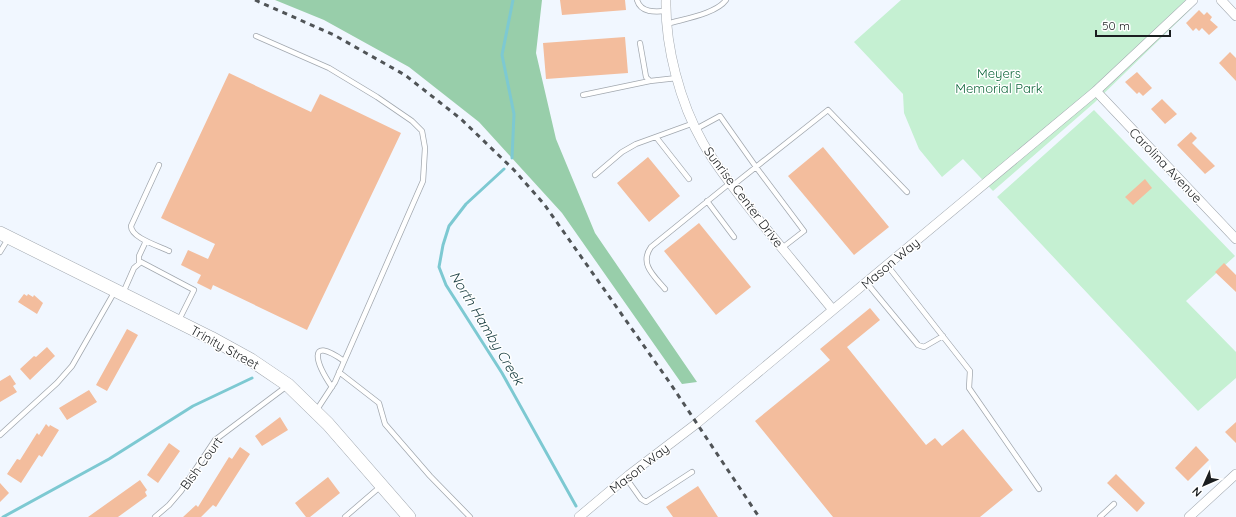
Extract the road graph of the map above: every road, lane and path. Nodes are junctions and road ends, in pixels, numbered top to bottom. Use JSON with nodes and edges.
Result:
{"nodes":[{"id":1,"x":637,"y":0,"type":"edge"},
{"id":2,"x":666,"y":0,"type":"edge"},
{"id":3,"x":726,"y":0,"type":"edge"},
{"id":4,"x":1193,"y":0,"type":"edge"},
{"id":5,"x":1221,"y":0,"type":"edge"},
{"id":6,"x":666,"y":11,"type":"junction"},
{"id":7,"x":1236,"y":16,"type":"edge"},
{"id":8,"x":667,"y":24,"type":"junction"},
{"id":9,"x":256,"y":36,"type":"dead end"},
{"id":10,"x":640,"y":43,"type":"dead end"},
{"id":11,"x":678,"y":78,"type":"junction"},
{"id":12,"x":650,"y":81,"type":"junction"},
{"id":13,"x":1096,"y":91,"type":"junction"},
{"id":14,"x":583,"y":95,"type":"dead end"},
{"id":15,"x":695,"y":126,"type":"junction"},
{"id":16,"x":656,"y":137,"type":"junction"},
{"id":17,"x":159,"y":165,"type":"dead end"},
{"id":18,"x":756,"y":167,"type":"junction"},
{"id":19,"x":595,"y":175,"type":"dead end"},
{"id":20,"x":689,"y":180,"type":"dead end"},
{"id":21,"x":731,"y":184,"type":"junction"},
{"id":22,"x":907,"y":192,"type":"dead end"},
{"id":23,"x":707,"y":202,"type":"junction"},
{"id":24,"x":5,"y":236,"type":"edge"},
{"id":25,"x":734,"y":237,"type":"dead end"},
{"id":26,"x":1236,"y":239,"type":"edge"},
{"id":27,"x":146,"y":241,"type":"junction"},
{"id":28,"x":782,"y":248,"type":"junction"},
{"id":29,"x":169,"y":251,"type":"dead end"},
{"id":30,"x":0,"y":252,"type":"edge"},
{"id":31,"x":139,"y":263,"type":"junction"},
{"id":32,"x":887,"y":265,"type":"junction"},
{"id":33,"x":866,"y":282,"type":"junction"},
{"id":34,"x":665,"y":289,"type":"dead end"},
{"id":35,"x":119,"y":292,"type":"junction"},
{"id":36,"x":834,"y":310,"type":"junction"},
{"id":37,"x":178,"y":321,"type":"junction"},
{"id":38,"x":943,"y":336,"type":"junction"},
{"id":39,"x":344,"y":361,"type":"junction"},
{"id":40,"x":339,"y":372,"type":"junction"},
{"id":41,"x":288,"y":385,"type":"junction"},
{"id":42,"x":332,"y":387,"type":"junction"},
{"id":43,"x":316,"y":411,"type":"junction"},
{"id":44,"x":0,"y":435,"type":"edge"},
{"id":45,"x":692,"y":472,"type":"dead end"},
{"id":46,"x":1236,"y":474,"type":"edge"},
{"id":47,"x":626,"y":478,"type":"junction"},
{"id":48,"x":382,"y":484,"type":"junction"},
{"id":49,"x":1039,"y":489,"type":"dead end"},
{"id":50,"x":1114,"y":504,"type":"dead end"},
{"id":51,"x":155,"y":517,"type":"edge"},
{"id":52,"x":345,"y":517,"type":"edge"},
{"id":53,"x":409,"y":517,"type":"edge"},
{"id":54,"x":470,"y":517,"type":"edge"},
{"id":55,"x":579,"y":517,"type":"edge"},
{"id":56,"x":1100,"y":517,"type":"edge"},
{"id":57,"x":1188,"y":517,"type":"edge"}],
"edges":[{"from":1,"to":6,"type":"lane"},
{"from":2,"to":6,"type":"street","name":"Sunrise Center Drive"},
{"from":3,"to":8,"type":"lane"},
{"from":4,"to":13,"type":"street","name":"Mason Way"},
{"from":5,"to":7,"type":"street"},
{"from":6,"to":8,"type":"street","name":"Sunrise Center Drive"},
{"from":8,"to":11,"type":"street","name":"Sunrise Center Drive"},
{"from":9,"to":39,"type":"lane"},
{"from":10,"to":12,"type":"lane"},
{"from":11,"to":12,"type":"lane"},
{"from":11,"to":15,"type":"street","name":"Sunrise Center Drive"},
{"from":12,"to":14,"type":"lane"},
{"from":13,"to":26,"type":"street","name":"Carolina Avenue"},
{"from":13,"to":32,"type":"street","name":"Mason Way"},
{"from":15,"to":16,"type":"lane"},
{"from":15,"to":18,"type":"lane"},
{"from":15,"to":21,"type":"street","name":"Sunrise Center Drive"},
{"from":16,"to":19,"type":"lane"},
{"from":16,"to":20,"type":"lane"},
{"from":17,"to":27,"type":"lane"},
{"from":18,"to":21,"type":"lane"},
{"from":18,"to":22,"type":"lane"},
{"from":18,"to":28,"type":"lane"},
{"from":21,"to":23,"type":"lane"},
{"from":21,"to":28,"type":"street","name":"Sunrise Center Drive"},
{"from":23,"to":25,"type":"lane"},
{"from":23,"to":34,"type":"lane"},
{"from":24,"to":30,"type":"lane"},
{"from":24,"to":35,"type":"street","name":"Trinity Street"},
{"from":27,"to":29,"type":"lane"},
{"from":27,"to":31,"type":"lane"},
{"from":28,"to":36,"type":"street","name":"Sunrise Center Drive"},
{"from":31,"to":35,"type":"lane"},
{"from":31,"to":37,"type":"lane"},
{"from":32,"to":33,"type":"street","name":"Mason Way"},
{"from":32,"to":38,"type":"lane"},
{"from":33,"to":36,"type":"street","name":"Mason Way"},
{"from":33,"to":38,"type":"lane"},
{"from":35,"to":37,"type":"street","name":"Trinity Street"},
{"from":35,"to":44,"type":"lane"},
{"from":36,"to":47,"type":"street","name":"Mason Way"},
{"from":37,"to":41,"type":"street","name":"Trinity Street"},
{"from":38,"to":49,"type":"lane"},
{"from":39,"to":40,"type":"lane"},
{"from":39,"to":42,"type":"lane"},
{"from":40,"to":42,"type":"lane"},
{"from":40,"to":54,"type":"lane"},
{"from":41,"to":43,"type":"street","name":"Trinity Street"},
{"from":41,"to":51,"type":"lane","name":"Bish Court"},
{"from":42,"to":43,"type":"lane"},
{"from":43,"to":48,"type":"street","name":"Trinity Street"},
{"from":45,"to":47,"type":"lane"},
{"from":46,"to":57,"type":"street"},
{"from":47,"to":55,"type":"street","name":"Mason Way"},
{"from":48,"to":52,"type":"lane"},
{"from":48,"to":53,"type":"street","name":"Trinity Street"},
{"from":50,"to":56,"type":"lane"}]}
